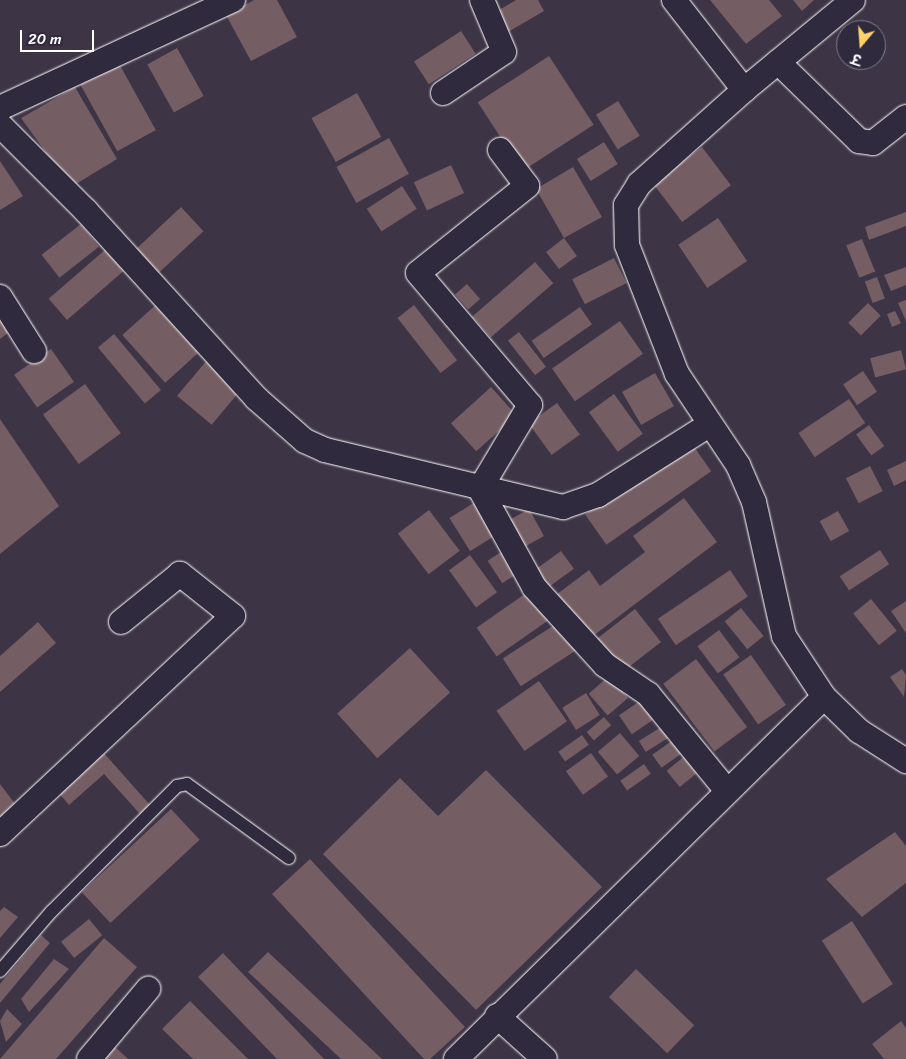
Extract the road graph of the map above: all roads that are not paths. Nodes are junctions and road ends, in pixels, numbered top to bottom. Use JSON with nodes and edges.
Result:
{"nodes":[{"id":1,"x":233,"y":0,"type":"edge"},
{"id":2,"x":482,"y":0,"type":"edge"},
{"id":3,"x":674,"y":0,"type":"edge"},
{"id":4,"x":853,"y":0,"type":"edge"},
{"id":5,"x":778,"y":62,"type":"junction"},
{"id":6,"x":744,"y":90,"type":"junction"},
{"id":7,"x":443,"y":93,"type":"dead end"},
{"id":8,"x":0,"y":108,"type":"edge"},
{"id":9,"x":906,"y":117,"type":"edge"},
{"id":10,"x":0,"y":125,"type":"edge"},
{"id":11,"x":500,"y":150,"type":"dead end"},
{"id":12,"x":0,"y":297,"type":"edge"},
{"id":13,"x":34,"y":351,"type":"dead end"},
{"id":14,"x":707,"y":426,"type":"junction"},
{"id":15,"x":480,"y":489,"type":"junction"},
{"id":16,"x":121,"y":622,"type":"dead end"},
{"id":17,"x":824,"y":697,"type":"junction"},
{"id":18,"x":906,"y":761,"type":"edge"},
{"id":19,"x":727,"y":791,"type":"junction"},
{"id":20,"x":0,"y":834,"type":"edge"},
{"id":21,"x":289,"y":858,"type":"dead end"},
{"id":22,"x":0,"y":971,"type":"edge"},
{"id":23,"x":148,"y":990,"type":"dead end"},
{"id":24,"x":497,"y":1016,"type":"junction"},
{"id":25,"x":88,"y":1059,"type":"edge"},
{"id":26,"x":456,"y":1059,"type":"edge"},
{"id":27,"x":545,"y":1059,"type":"edge"}],
"edges":[{"from":1,"to":8,"type":"street"},
{"from":2,"to":7,"type":"street"},
{"from":3,"to":6,"type":"street"},
{"from":4,"to":5,"type":"street"},
{"from":5,"to":6,"type":"street"},
{"from":5,"to":9,"type":"street"},
{"from":6,"to":14,"type":"street"},
{"from":10,"to":15,"type":"street"},
{"from":11,"to":15,"type":"street"},
{"from":12,"to":13,"type":"street"},
{"from":14,"to":15,"type":"street"},
{"from":14,"to":17,"type":"street"},
{"from":15,"to":19,"type":"street"},
{"from":16,"to":20,"type":"street"},
{"from":17,"to":18,"type":"street"},
{"from":17,"to":19,"type":"street"},
{"from":19,"to":24,"type":"street"},
{"from":21,"to":22,"type":"lane"},
{"from":23,"to":25,"type":"street"},
{"from":24,"to":26,"type":"street"},
{"from":24,"to":27,"type":"street"}]}
